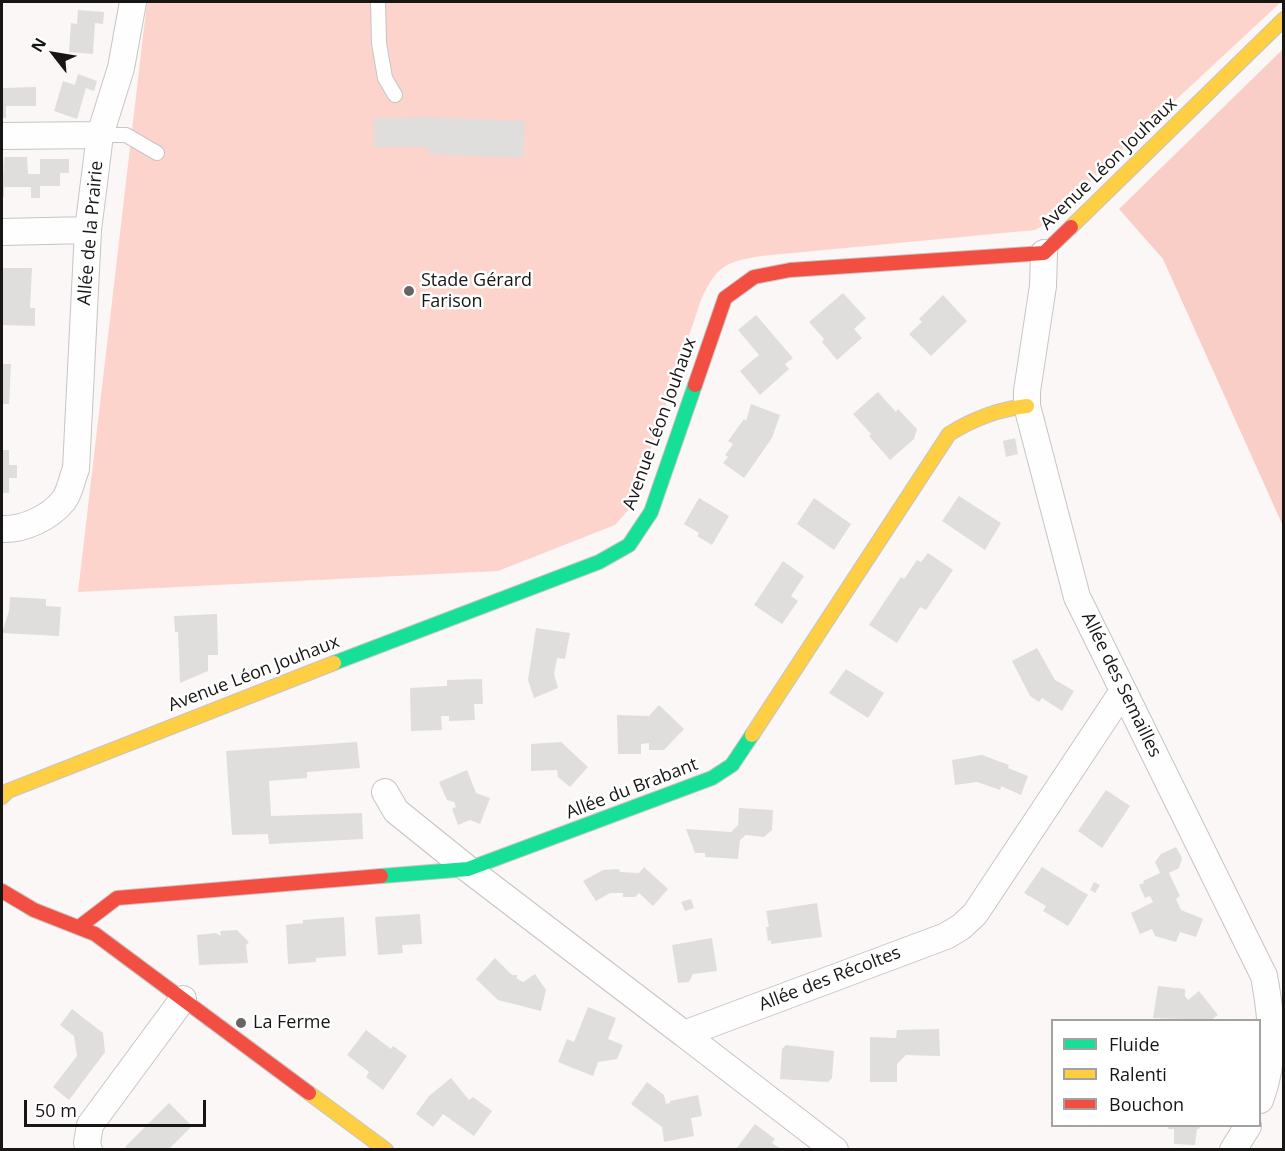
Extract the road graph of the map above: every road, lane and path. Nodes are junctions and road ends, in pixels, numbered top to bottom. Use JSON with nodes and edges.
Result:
{"nodes":[{"id":1,"x":133,"y":2,"type":"edge"},
{"id":2,"x":378,"y":2,"type":"edge"},
{"id":3,"x":1284,"y":19,"type":"edge"},
{"id":4,"x":395,"y":95,"type":"dead end"},
{"id":5,"x":100,"y":135,"type":"junction"},
{"id":6,"x":2,"y":136,"type":"edge"},
{"id":7,"x":157,"y":153,"type":"dead end"},
{"id":8,"x":88,"y":230,"type":"junction"},
{"id":9,"x":2,"y":232,"type":"edge"},
{"id":10,"x":1044,"y":253,"type":"junction"},
{"id":11,"x":1027,"y":406,"type":"junction"},
{"id":12,"x":2,"y":529,"type":"edge"},
{"id":13,"x":1123,"y":691,"type":"junction"},
{"id":14,"x":385,"y":792,"type":"dead end"},
{"id":15,"x":2,"y":797,"type":"edge"},
{"id":16,"x":468,"y":869,"type":"junction"},
{"id":17,"x":2,"y":891,"type":"edge"},
{"id":18,"x":79,"y":927,"type":"junction"},
{"id":19,"x":183,"y":999,"type":"junction"},
{"id":20,"x":684,"y":1034,"type":"junction"},
{"id":21,"x":1261,"y":1097,"type":"edge"},
{"id":22,"x":1247,"y":1127,"type":"edge"},
{"id":23,"x":89,"y":1149,"type":"edge"},
{"id":24,"x":386,"y":1149,"type":"edge"},
{"id":25,"x":835,"y":1149,"type":"edge"},
{"id":26,"x":1233,"y":1149,"type":"edge"}],
"edges":[{"from":1,"to":5,"type":"street","name":"Allée de la Prairie"},
{"from":2,"to":4,"type":"lane"},
{"from":3,"to":10,"type":"street","name":"Avenue Léon Jouhaux"},
{"from":5,"to":6,"type":"street"},
{"from":5,"to":7,"type":"lane"},
{"from":5,"to":8,"type":"street","name":"Allée de la Prairie"},
{"from":8,"to":9,"type":"street"},
{"from":8,"to":12,"type":"street","name":"Allée de la Prairie"},
{"from":10,"to":11,"type":"street","name":"Allée des Semailles"},
{"from":10,"to":15,"type":"street","name":"Avenue Léon Jouhaux"},
{"from":11,"to":13,"type":"street","name":"Allée des Semailles"},
{"from":11,"to":16,"type":"street","name":"Allée du Brabant"},
{"from":13,"to":20,"type":"street","name":"Allée des Récoltes"},
{"from":13,"to":21,"type":"street","name":"Allée des Semailles"},
{"from":14,"to":16,"type":"street"},
{"from":16,"to":18,"type":"street","name":"Allée du Brabant"},
{"from":16,"to":20,"type":"street"},
{"from":17,"to":18,"type":"street"},
{"from":18,"to":19,"type":"street"},
{"from":19,"to":23,"type":"street"},
{"from":19,"to":24,"type":"street"},
{"from":20,"to":25,"type":"street"},
{"from":22,"to":26,"type":"street"}]}
